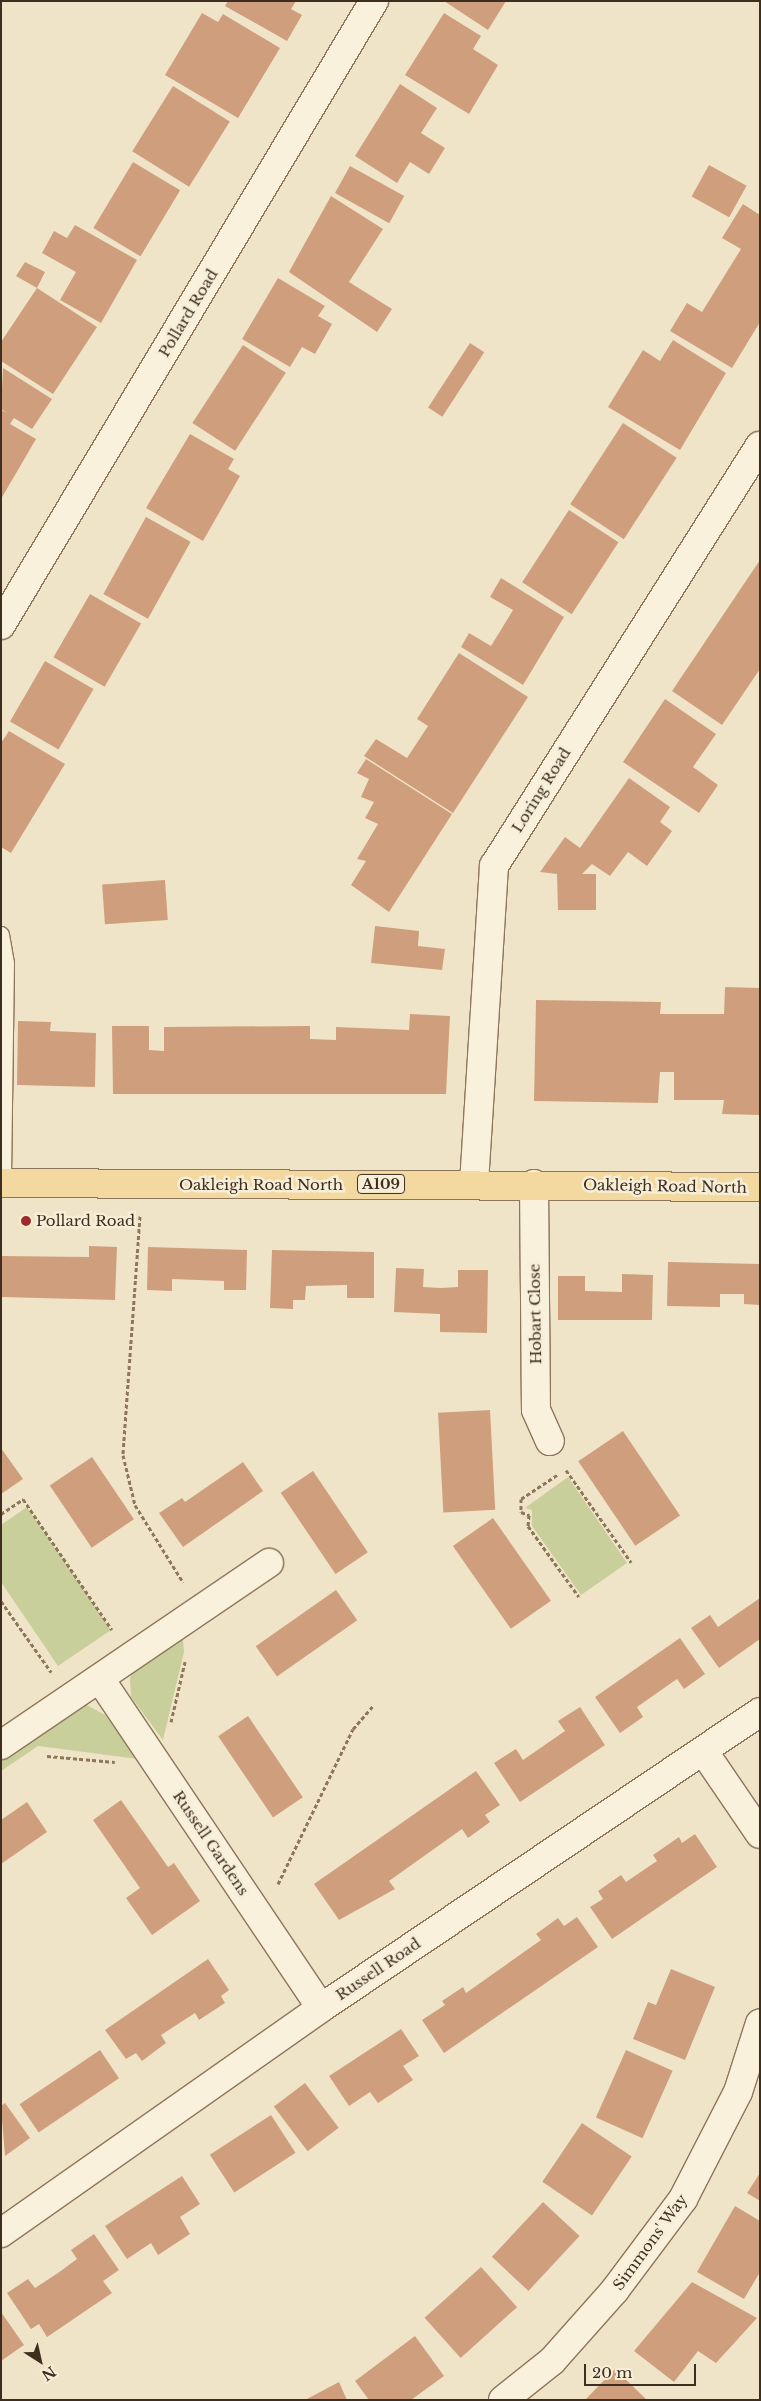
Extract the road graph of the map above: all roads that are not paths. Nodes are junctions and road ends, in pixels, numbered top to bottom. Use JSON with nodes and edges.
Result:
{"nodes":[{"id":1,"x":374,"y":1,"type":"edge"},
{"id":2,"x":760,"y":446,"type":"edge"},
{"id":3,"x":1,"y":625,"type":"edge"},
{"id":4,"x":1,"y":935,"type":"edge"},
{"id":5,"x":2,"y":1183,"type":"edge"},
{"id":6,"x":474,"y":1184,"type":"junction"},
{"id":7,"x":534,"y":1184,"type":"junction"},
{"id":8,"x":760,"y":1188,"type":"edge"},
{"id":9,"x":550,"y":1441,"type":"road end"},
{"id":10,"x":269,"y":1563,"type":"dead end"},
{"id":11,"x":100,"y":1679,"type":"junction"},
{"id":12,"x":760,"y":1712,"type":"edge"},
{"id":13,"x":1,"y":1745,"type":"edge"},
{"id":14,"x":704,"y":1752,"type":"junction"},
{"id":15,"x":760,"y":1834,"type":"edge"},
{"id":16,"x":321,"y":2008,"type":"junction"},
{"id":17,"x":760,"y":2023,"type":"edge"},
{"id":18,"x":1,"y":2233,"type":"edge"},
{"id":19,"x":503,"y":2400,"type":"edge"}],
"edges":[{"from":1,"to":3,"type":"street","name":"Pollard Road"},
{"from":2,"to":6,"type":"street","name":"Loring Road"},
{"from":4,"to":5,"type":"lane"},
{"from":5,"to":6,"type":"main road","name":"Oakleigh Road North","number":"A109"},
{"from":6,"to":7,"type":"main road","name":"Oakleigh Road North","number":"A109"},
{"from":7,"to":8,"type":"main road","name":"Oakleigh Road North","number":"A109"},
{"from":7,"to":9,"type":"street","name":"Hobart Close"},
{"from":10,"to":11,"type":"street"},
{"from":11,"to":13,"type":"street"},
{"from":11,"to":16,"type":"street","name":"Russell Gardens"},
{"from":12,"to":14,"type":"street","name":"Russell Road"},
{"from":14,"to":15,"type":"street"},
{"from":14,"to":16,"type":"street","name":"Russell Road"},
{"from":16,"to":18,"type":"street","name":"Russell Road"},
{"from":17,"to":19,"type":"street","name":"Simmons' Way"}]}
